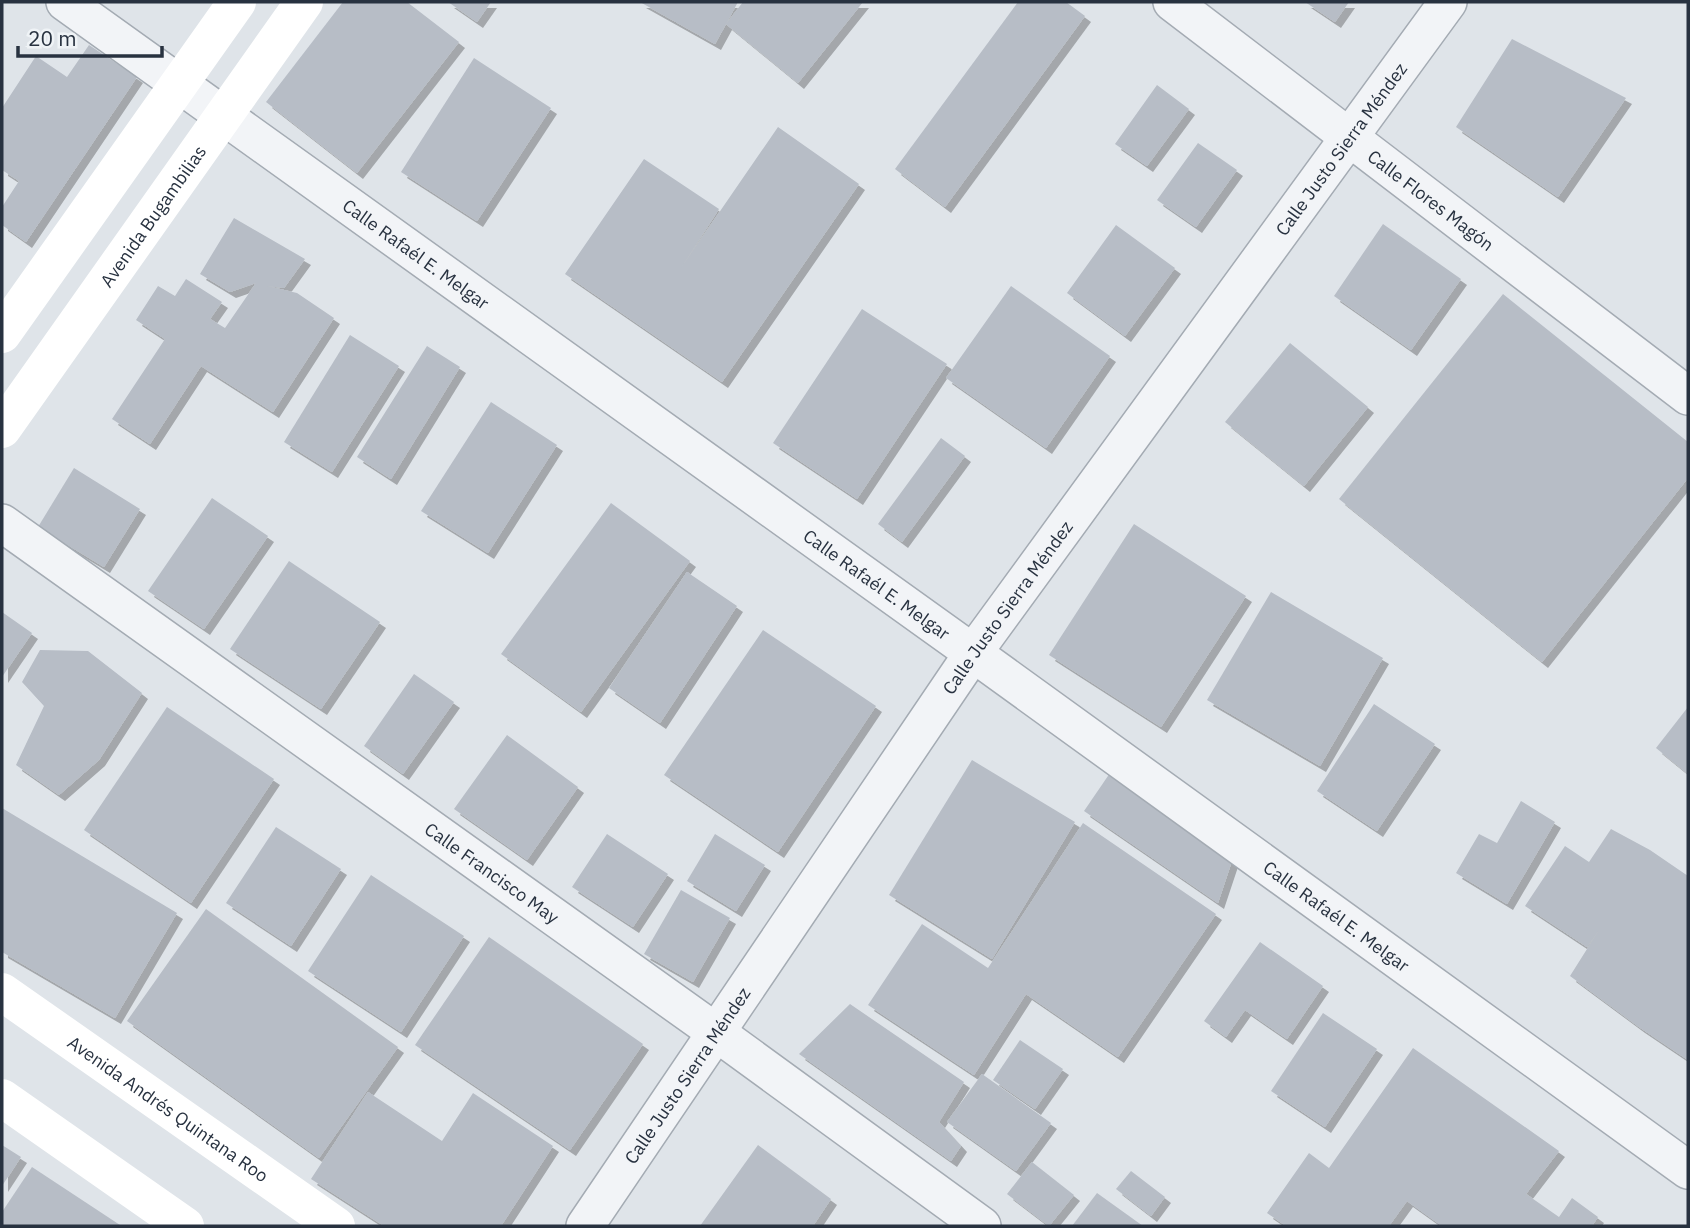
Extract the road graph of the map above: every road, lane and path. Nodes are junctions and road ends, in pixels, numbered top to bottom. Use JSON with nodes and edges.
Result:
{"nodes":[{"id":1,"x":65,"y":2,"type":"edge"},
{"id":2,"x":237,"y":2,"type":"edge"},
{"id":3,"x":304,"y":2,"type":"edge"},
{"id":4,"x":1172,"y":2,"type":"edge"},
{"id":5,"x":1448,"y":2,"type":"edge"},
{"id":6,"x":180,"y":82,"type":"junction"},
{"id":7,"x":224,"y":115,"type":"junction"},
{"id":8,"x":1350,"y":139,"type":"junction"},
{"id":9,"x":2,"y":334,"type":"edge"},
{"id":10,"x":1688,"y":396,"type":"edge"},
{"id":11,"x":2,"y":429,"type":"edge"},
{"id":12,"x":2,"y":523,"type":"edge"},
{"id":13,"x":973,"y":653,"type":"junction"},
{"id":14,"x":2,"y":992,"type":"edge"},
{"id":15,"x":717,"y":1033,"type":"junction"},
{"id":16,"x":2,"y":1098,"type":"edge"},
{"id":17,"x":1688,"y":1170,"type":"edge"},
{"id":18,"x":185,"y":1226,"type":"edge"},
{"id":19,"x":336,"y":1226,"type":"edge"},
{"id":20,"x":584,"y":1226,"type":"edge"},
{"id":21,"x":982,"y":1226,"type":"edge"}],
"edges":[{"from":1,"to":6,"type":"street","name":"Calle Rafaél E. Melgar"},
{"from":2,"to":6,"type":"main road"},
{"from":3,"to":7,"type":"main road","name":"Avenida Bugambilias"},
{"from":4,"to":8,"type":"street","name":"Calle Flores Magón"},
{"from":5,"to":8,"type":"street","name":"Calle Justo Sierra Méndez"},
{"from":6,"to":7,"type":"street","name":"Calle Rafaél E. Melgar"},
{"from":6,"to":9,"type":"main road"},
{"from":7,"to":11,"type":"main road","name":"Avenida Bugambilias"},
{"from":7,"to":13,"type":"street","name":"Calle Rafaél E. Melgar"},
{"from":8,"to":10,"type":"street","name":"Calle Flores Magón"},
{"from":8,"to":13,"type":"street","name":"Calle Justo Sierra Méndez"},
{"from":12,"to":15,"type":"street","name":"Calle Francisco May"},
{"from":13,"to":15,"type":"street","name":"Calle Justo Sierra Méndez"},
{"from":13,"to":17,"type":"street","name":"Calle Rafaél E. Melgar"},
{"from":14,"to":19,"type":"main road","name":"Avenida Andrés Quintana Roo"},
{"from":15,"to":20,"type":"street","name":"Calle Justo Sierra Méndez"},
{"from":15,"to":21,"type":"street","name":"Calle Francisco May"},
{"from":16,"to":18,"type":"main road"}]}
